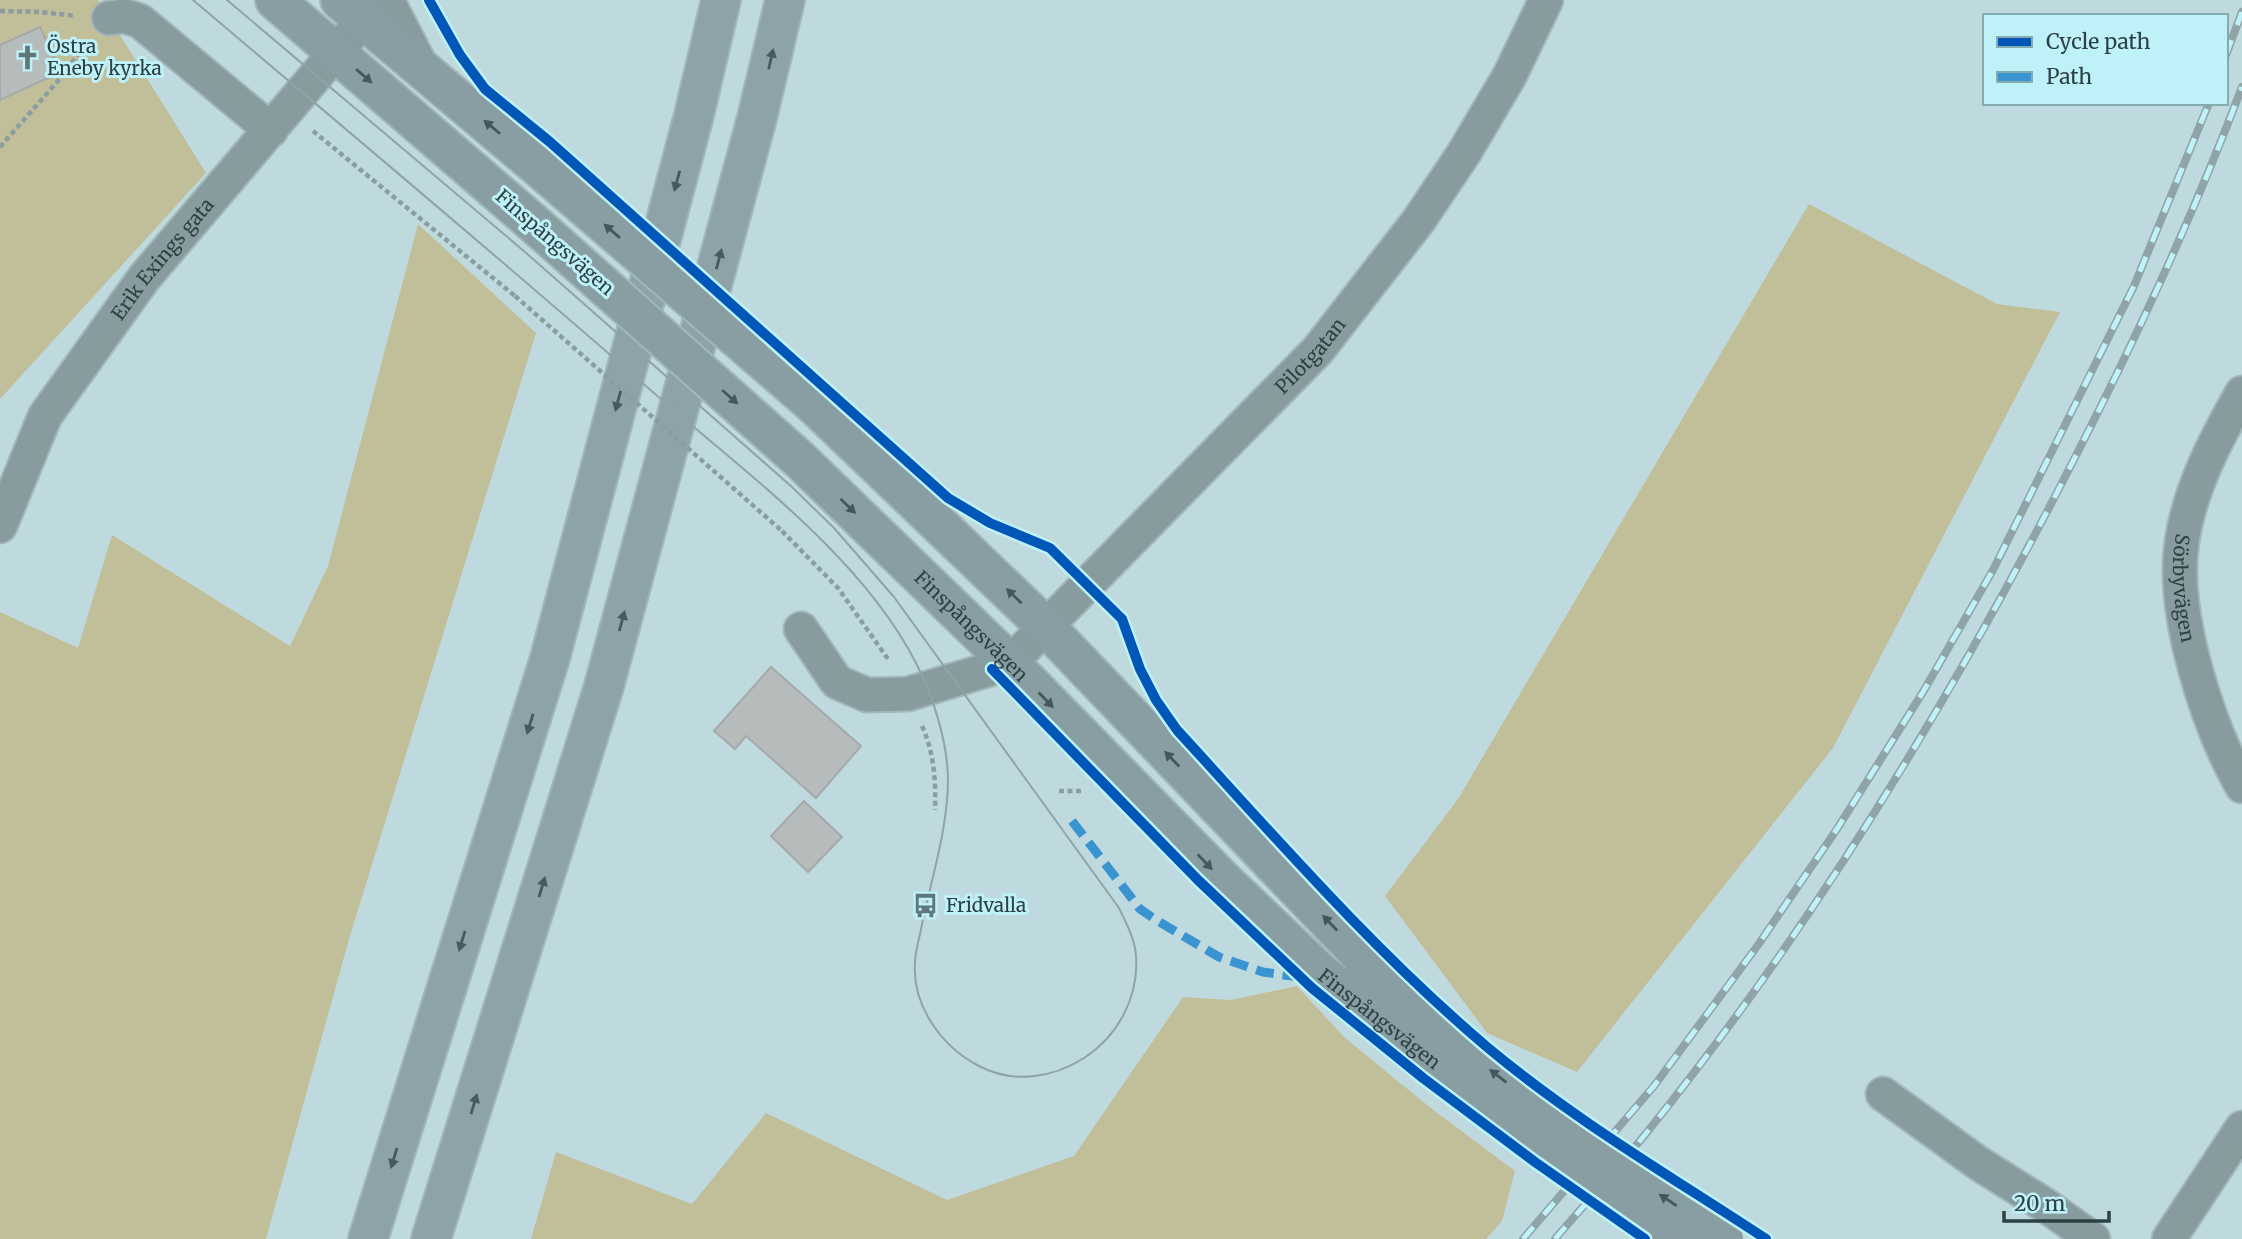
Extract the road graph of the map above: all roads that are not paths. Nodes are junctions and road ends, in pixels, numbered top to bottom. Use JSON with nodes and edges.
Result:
{"nodes":[{"id":1,"x":275,"y":0,"type":"edge"},
{"id":2,"x":721,"y":0,"type":"edge"},
{"id":3,"x":785,"y":0,"type":"edge"},
{"id":4,"x":1546,"y":0,"type":"edge"},
{"id":5,"x":364,"y":6,"type":"edge"},
{"id":6,"x":109,"y":18,"type":"road end"},
{"id":7,"x":336,"y":52,"type":"junction"},
{"id":8,"x":279,"y":120,"type":"junction"},
{"id":9,"x":2242,"y":393,"type":"edge"},
{"id":10,"x":0,"y":526,"type":"edge"},
{"id":11,"x":1046,"y":627,"type":"junction"},
{"id":12,"x":802,"y":629,"type":"dead end"},
{"id":13,"x":1010,"y":663,"type":"junction"},
{"id":14,"x":2242,"y":786,"type":"edge"},
{"id":15,"x":1883,"y":1094,"type":"dead end"},
{"id":16,"x":2242,"y":1128,"type":"edge"},
{"id":17,"x":1547,"y":1132,"type":"junction"},
{"id":18,"x":368,"y":1239,"type":"edge"},
{"id":19,"x":431,"y":1239,"type":"edge"},
{"id":20,"x":1677,"y":1239,"type":"edge"},
{"id":21,"x":1724,"y":1239,"type":"edge"},
{"id":22,"x":2093,"y":1239,"type":"edge"},
{"id":23,"x":2169,"y":1239,"type":"edge"}],
"edges":[{"from":1,"to":7,"type":"main road","name":"Finspångsvägen"},
{"from":2,"to":18,"type":"highway","one_way":true},
{"from":19,"to":3,"type":"highway","one_way":true},
{"from":4,"to":11,"type":"street","name":"Pilotgatan"},
{"from":5,"to":7,"type":"street","name":"Erik Exings gata"},
{"from":11,"to":5,"type":"main road","name":"Finspångsvägen","one_way":true,"bridge":true},
{"from":6,"to":8,"type":"street"},
{"from":7,"to":8,"type":"street","name":"Erik Exings gata"},
{"from":7,"to":13,"type":"main road","name":"Finspångsvägen","one_way":true,"bridge":true},
{"from":8,"to":10,"type":"street","name":"Erik Exings gata"},
{"from":9,"to":14,"type":"street","name":"Sörbyvägen"},
{"from":11,"to":13,"type":"street","name":"Pilotgatan"},
{"from":17,"to":11,"type":"main road","name":"Finspångsvägen","one_way":true},
{"from":12,"to":13,"type":"street"},
{"from":13,"to":17,"type":"main road","name":"Finspångsvägen","one_way":true},
{"from":15,"to":22,"type":"street"},
{"from":16,"to":23,"type":"street"},
{"from":17,"to":20,"type":"main road","name":"Finspångsvägen","bridge":true},
{"from":21,"to":17,"type":"main road","name":"Finspångsvägen","one_way":true,"bridge":true}]}
